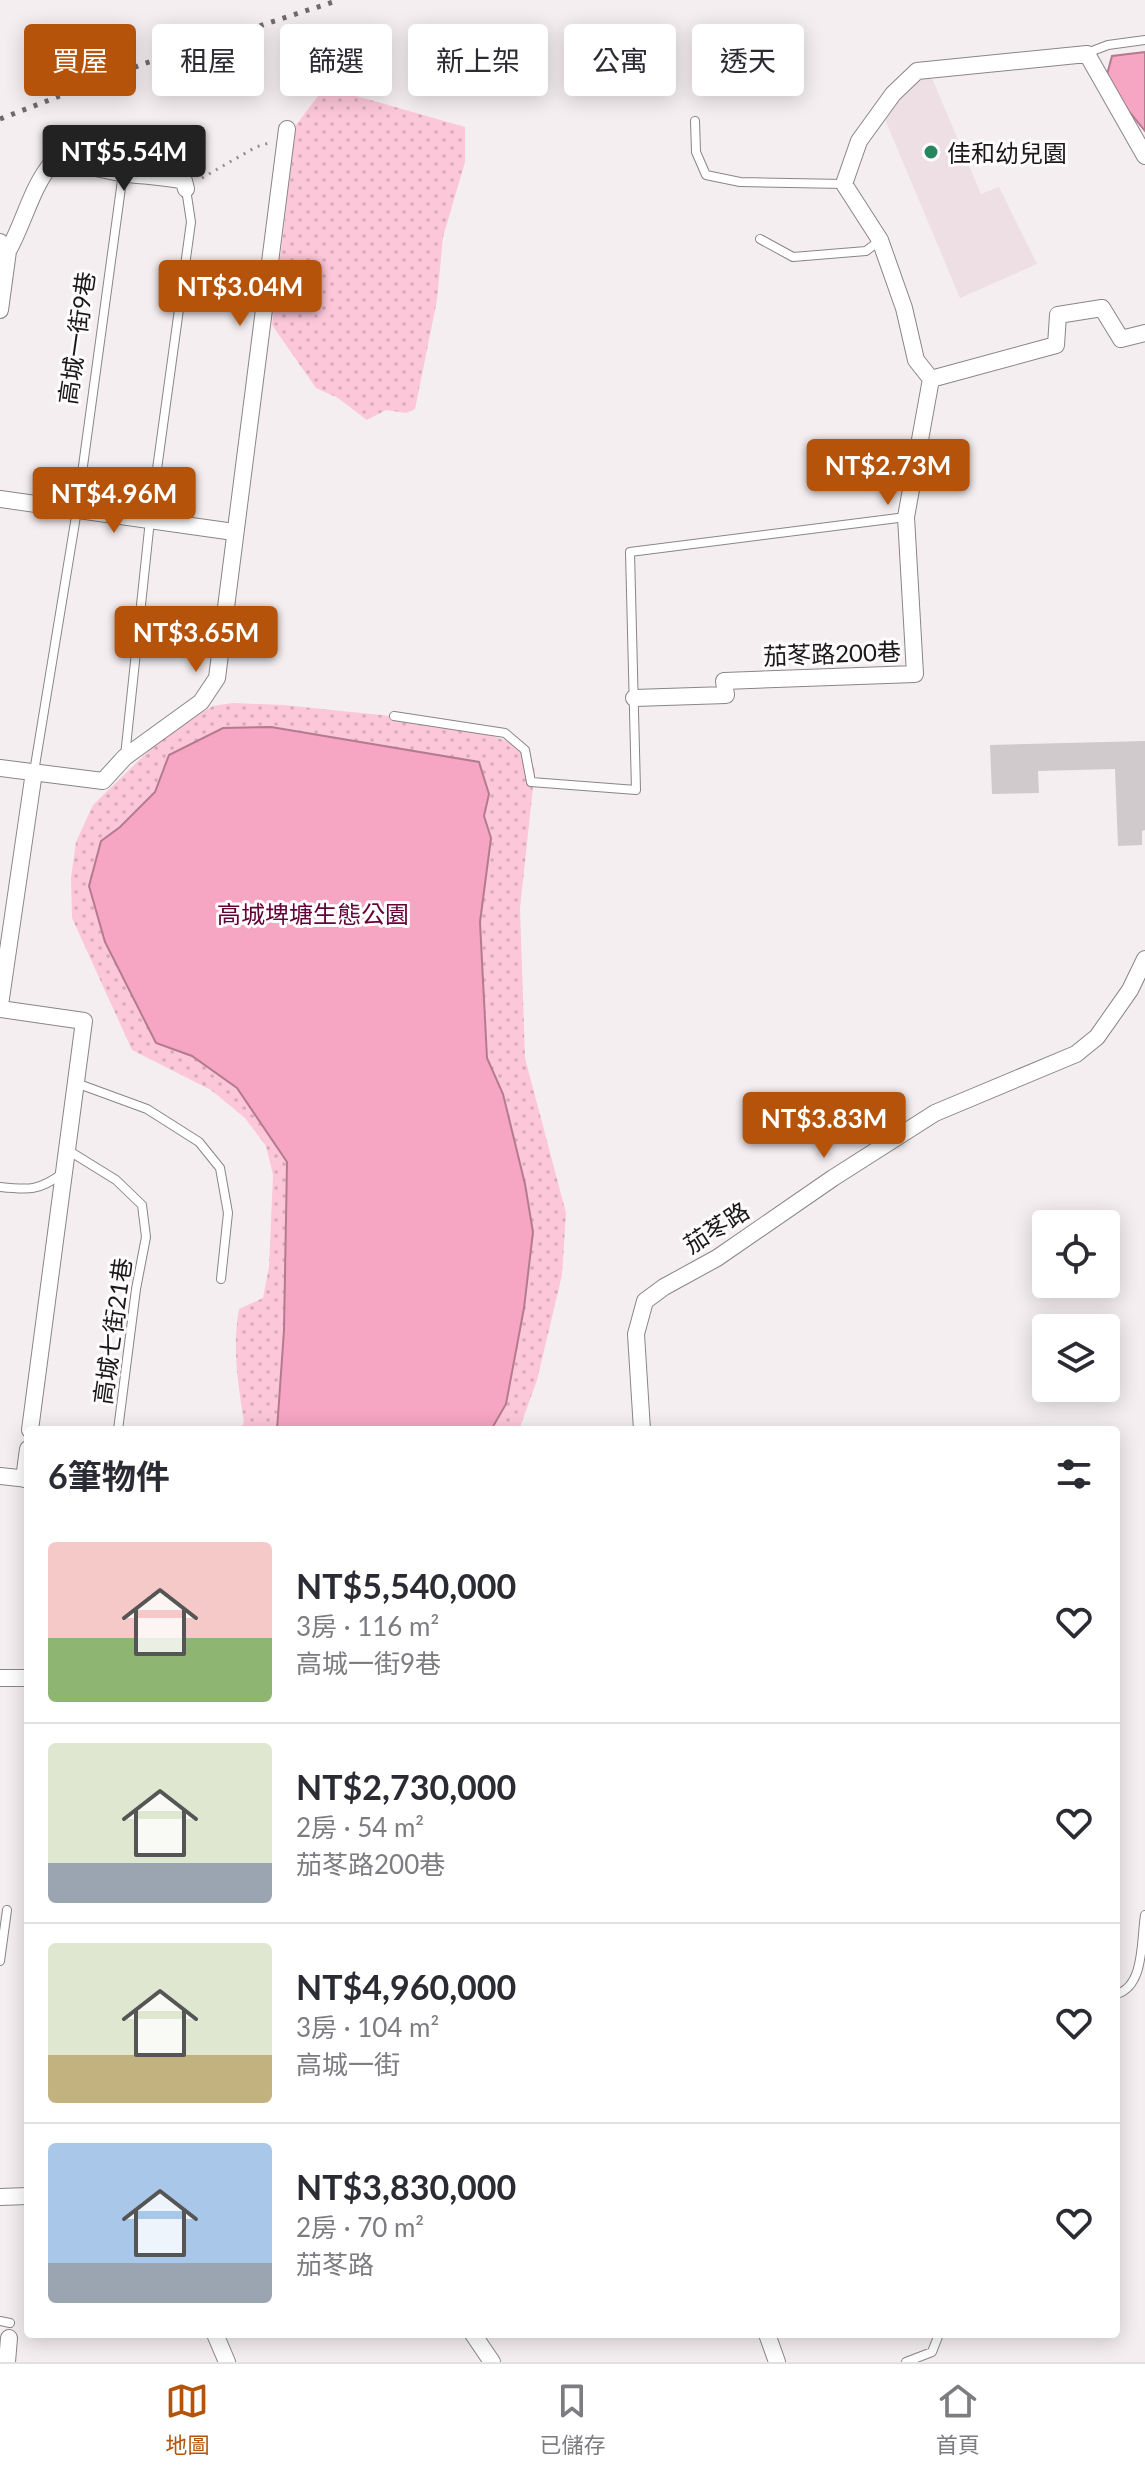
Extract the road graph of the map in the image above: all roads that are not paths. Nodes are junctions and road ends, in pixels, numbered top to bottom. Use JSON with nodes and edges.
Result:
{"nodes":[{"id":1,"x":1145,"y":40,"type":"edge"},
{"id":2,"x":1087,"y":54,"type":"junction"},
{"id":3,"x":695,"y":121,"type":"dead end"},
{"id":4,"x":286,"y":134,"type":"road end"},
{"id":5,"x":1145,"y":156,"type":"edge"},
{"id":6,"x":123,"y":173,"type":"junction"},
{"id":7,"x":844,"y":184,"type":"junction"},
{"id":8,"x":186,"y":189,"type":"joint"},
{"id":9,"x":760,"y":239,"type":"dead end"},
{"id":10,"x":880,"y":240,"type":"junction"},
{"id":11,"x":4,"y":246,"type":"edge"},
{"id":12,"x":0,"y":310,"type":"edge"},
{"id":13,"x":1145,"y":333,"type":"edge"},
{"id":14,"x":931,"y":379,"type":"junction"},
{"id":15,"x":0,"y":499,"type":"edge"},
{"id":16,"x":77,"y":510,"type":"junction"},
{"id":17,"x":906,"y":517,"type":"junction"},
{"id":18,"x":150,"y":520,"type":"junction"},
{"id":19,"x":234,"y":532,"type":"junction"},
{"id":20,"x":634,"y":698,"type":"junction"},
{"id":21,"x":394,"y":716,"type":"dead end"},
{"id":22,"x":125,"y":757,"type":"junction"},
{"id":23,"x":0,"y":768,"type":"edge"},
{"id":24,"x":34,"y":772,"type":"junction"},
{"id":25,"x":1145,"y":959,"type":"edge"},
{"id":26,"x":0,"y":1007,"type":"edge"},
{"id":27,"x":75,"y":1083,"type":"junction"},
{"id":28,"x":66,"y":1149,"type":"junction"},
{"id":29,"x":63,"y":1172,"type":"junction"},
{"id":30,"x":0,"y":1187,"type":"edge"},
{"id":31,"x":221,"y":1279,"type":"dead end"},
{"id":32,"x":31,"y":1426,"type":"edge"},
{"id":33,"x":119,"y":1426,"type":"edge"},
{"id":34,"x":642,"y":1426,"type":"edge"},
{"id":35,"x":0,"y":1476,"type":"edge"},
{"id":36,"x":24,"y":1479,"type":"edge"},
{"id":37,"x":0,"y":1678,"type":"edge"},
{"id":38,"x":24,"y":1678,"type":"edge"},
{"id":39,"x":7,"y":1910,"type":"dead end"},
{"id":40,"x":1145,"y":1915,"type":"edge"},
{"id":41,"x":0,"y":1961,"type":"edge"},
{"id":42,"x":1120,"y":1993,"type":"edge"},
{"id":43,"x":24,"y":2196,"type":"edge"},
{"id":44,"x":0,"y":2197,"type":"edge"},
{"id":45,"x":0,"y":2321,"type":"edge"},
{"id":46,"x":10,"y":2330,"type":"joint"},
{"id":47,"x":217,"y":2338,"type":"edge"},
{"id":48,"x":476,"y":2338,"type":"edge"},
{"id":49,"x":768,"y":2338,"type":"edge"},
{"id":50,"x":937,"y":2338,"type":"edge"},
{"id":51,"x":7,"y":2362,"type":"edge"},
{"id":52,"x":227,"y":2362,"type":"edge"},
{"id":53,"x":492,"y":2362,"type":"edge"},
{"id":54,"x":777,"y":2362,"type":"edge"},
{"id":55,"x":906,"y":2362,"type":"edge"}],
"edges":[{"from":1,"to":2,"type":"lane"},
{"from":2,"to":5,"type":"street"},
{"from":2,"to":7,"type":"street"},
{"from":3,"to":7,"type":"lane"},
{"from":4,"to":19,"type":"street"},
{"from":6,"to":8,"type":"street"},
{"from":6,"to":11,"type":"street"},
{"from":6,"to":16,"type":"lane","name":"高城一街9巷"},
{"from":7,"to":10,"type":"street"},
{"from":8,"to":18,"type":"lane"},
{"from":9,"to":10,"type":"lane"},
{"from":10,"to":14,"type":"street"},
{"from":11,"to":12,"type":"street"},
{"from":13,"to":14,"type":"street"},
{"from":14,"to":17,"type":"street","name":"茄苳路200巷"},
{"from":15,"to":16,"type":"street"},
{"from":16,"to":18,"type":"street"},
{"from":16,"to":24,"type":"lane","name":"高城一街9巷"},
{"from":17,"to":20,"type":"lane"},
{"from":17,"to":20,"type":"street","name":"茄苳路200巷"},
{"from":18,"to":19,"type":"street"},
{"from":18,"to":22,"type":"lane"},
{"from":19,"to":22,"type":"street"},
{"from":20,"to":21,"type":"lane"},
{"from":22,"to":24,"type":"street"},
{"from":23,"to":24,"type":"street"},
{"from":24,"to":26,"type":"street"},
{"from":25,"to":34,"type":"street","name":"茄苳路"},
{"from":26,"to":27,"type":"street"},
{"from":27,"to":28,"type":"street"},
{"from":27,"to":31,"type":"lane"},
{"from":28,"to":29,"type":"street"},
{"from":28,"to":33,"type":"lane","name":"高城七街21巷"},
{"from":29,"to":30,"type":"lane"},
{"from":29,"to":32,"type":"street"},
{"from":35,"to":36,"type":"street"},
{"from":37,"to":38,"type":"street"},
{"from":39,"to":41,"type":"lane"},
{"from":40,"to":42,"type":"lane"},
{"from":43,"to":44,"type":"street"},
{"from":45,"to":46,"type":"lane"},
{"from":46,"to":51,"type":"street"},
{"from":47,"to":52,"type":"street"},
{"from":48,"to":53,"type":"street"},
{"from":49,"to":54,"type":"street"},
{"from":50,"to":55,"type":"lane"}]}
